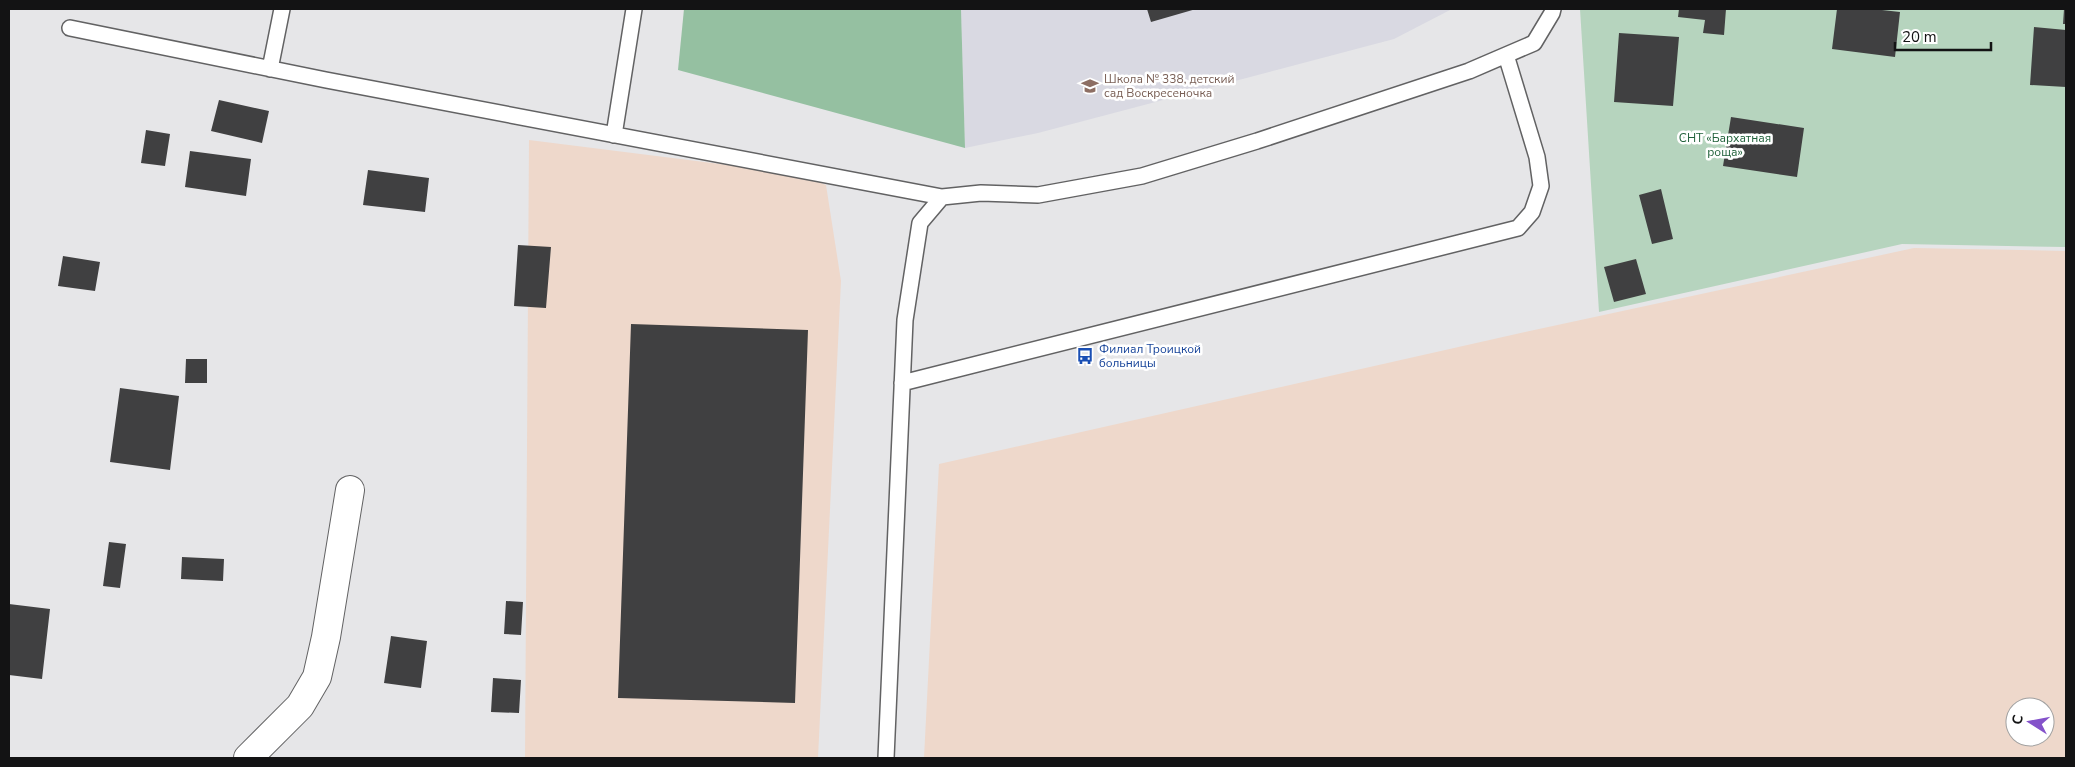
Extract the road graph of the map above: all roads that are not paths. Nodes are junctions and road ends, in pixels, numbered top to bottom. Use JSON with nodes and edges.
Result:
{"nodes":[{"id":1,"x":282,"y":9,"type":"edge"},
{"id":2,"x":634,"y":9,"type":"edge"},
{"id":3,"x":1553,"y":9,"type":"edge"},
{"id":4,"x":70,"y":28,"type":"dead end"},
{"id":5,"x":1506,"y":55,"type":"junction"},
{"id":6,"x":270,"y":69,"type":"junction"},
{"id":7,"x":614,"y":135,"type":"junction"},
{"id":8,"x":942,"y":197,"type":"junction"},
{"id":9,"x":902,"y":383,"type":"junction"},
{"id":10,"x":350,"y":490,"type":"dead end"},
{"id":11,"x":248,"y":758,"type":"edge"},
{"id":12,"x":886,"y":758,"type":"edge"}],
"edges":[{"from":1,"to":6,"type":"lane"},
{"from":2,"to":7,"type":"lane"},
{"from":3,"to":5,"type":"lane"},
{"from":4,"to":6,"type":"lane"},
{"from":5,"to":8,"type":"lane"},
{"from":5,"to":9,"type":"lane"},
{"from":6,"to":7,"type":"lane"},
{"from":7,"to":8,"type":"lane"},
{"from":8,"to":9,"type":"lane"},
{"from":9,"to":12,"type":"lane"},
{"from":10,"to":11,"type":"street"}]}
